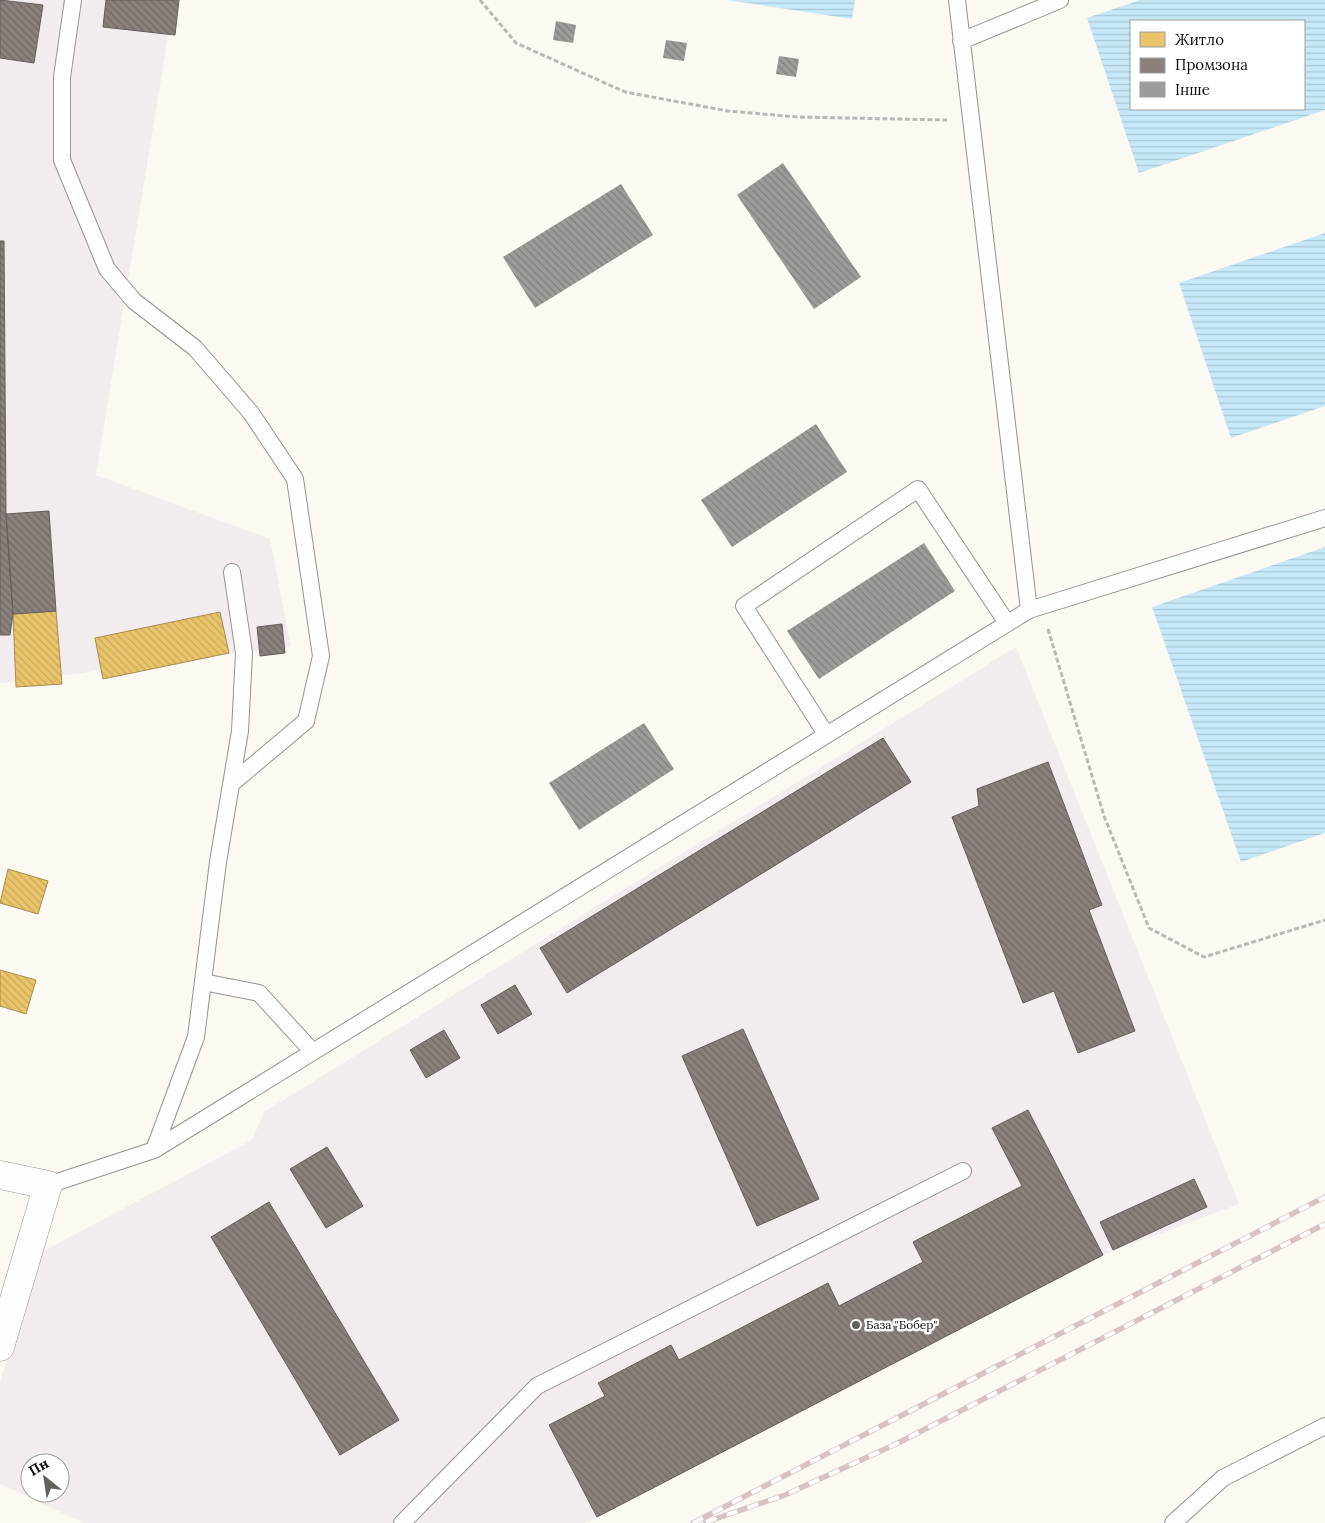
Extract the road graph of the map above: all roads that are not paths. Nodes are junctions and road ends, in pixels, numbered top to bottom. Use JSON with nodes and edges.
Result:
{"nodes":[{"id":1,"x":73,"y":0,"type":"edge"},
{"id":2,"x":957,"y":0,"type":"edge"},
{"id":3,"x":1060,"y":0,"type":"edge"},
{"id":4,"x":961,"y":41,"type":"junction"},
{"id":5,"x":1325,"y":518,"type":"edge"},
{"id":6,"x":232,"y":572,"type":"dead end"},
{"id":7,"x":1035,"y":608,"type":"junction"},
{"id":8,"x":1007,"y":623,"type":"junction"},
{"id":9,"x":826,"y":734,"type":"junction"},
{"id":10,"x":231,"y":784,"type":"junction"},
{"id":11,"x":203,"y":982,"type":"junction"},
{"id":12,"x":313,"y":1052,"type":"junction"},
{"id":13,"x":154,"y":1150,"type":"junction"},
{"id":14,"x":963,"y":1171,"type":"dead end"},
{"id":15,"x":0,"y":1175,"type":"edge"},
{"id":16,"x":48,"y":1185,"type":"junction"},
{"id":17,"x":0,"y":1347,"type":"edge"},
{"id":18,"x":1325,"y":1426,"type":"edge"},
{"id":19,"x":402,"y":1523,"type":"edge"},
{"id":20,"x":1173,"y":1523,"type":"edge"}],
"edges":[{"from":1,"to":10,"type":"lane"},
{"from":2,"to":4,"type":"lane"},
{"from":3,"to":4,"type":"lane"},
{"from":4,"to":7,"type":"lane"},
{"from":5,"to":7,"type":"lane"},
{"from":6,"to":10,"type":"lane"},
{"from":7,"to":8,"type":"lane"},
{"from":8,"to":9,"type":"lane"},
{"from":8,"to":9,"type":"lane"},
{"from":9,"to":12,"type":"lane"},
{"from":10,"to":11,"type":"lane"},
{"from":11,"to":12,"type":"lane"},
{"from":11,"to":13,"type":"lane"},
{"from":12,"to":13,"type":"lane"},
{"from":13,"to":16,"type":"lane"},
{"from":14,"to":19,"type":"lane"},
{"from":15,"to":16,"type":"street"},
{"from":16,"to":17,"type":"street"},
{"from":18,"to":20,"type":"lane"}]}
